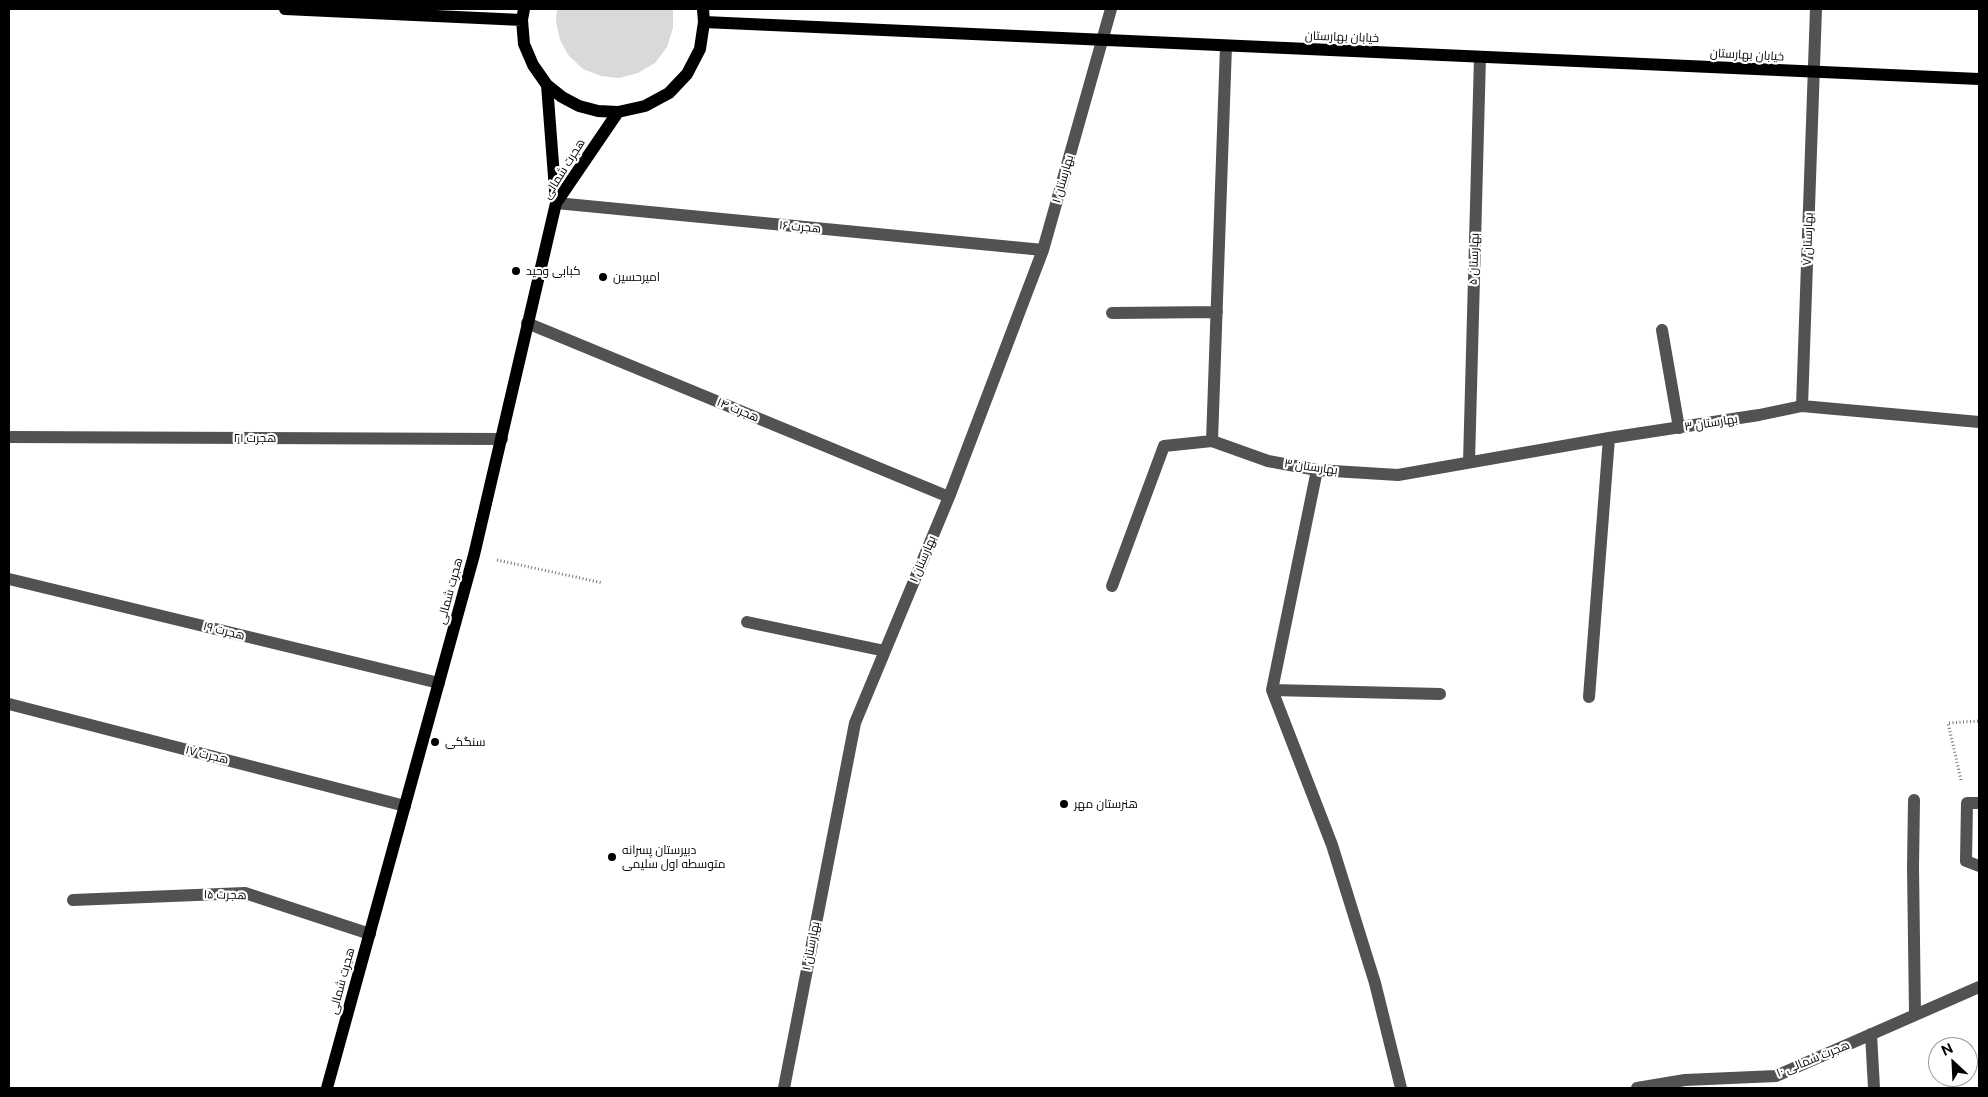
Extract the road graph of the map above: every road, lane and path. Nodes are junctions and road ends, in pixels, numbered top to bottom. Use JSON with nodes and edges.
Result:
{"nodes":[{"id":1,"x":285,"y":9,"type":"edge"},
{"id":2,"x":702,"y":9,"type":"edge"},
{"id":3,"x":1111,"y":9,"type":"edge"},
{"id":4,"x":1816,"y":9,"type":"edge"},
{"id":5,"x":523,"y":14,"type":"edge"},
{"id":6,"x":704,"y":22,"type":"junction"},
{"id":7,"x":1103,"y":40,"type":"junction"},
{"id":8,"x":1226,"y":46,"type":"junction"},
{"id":9,"x":1480,"y":57,"type":"junction"},
{"id":10,"x":1814,"y":72,"type":"junction"},
{"id":11,"x":1979,"y":79,"type":"edge"},
{"id":12,"x":547,"y":85,"type":"junction"},
{"id":13,"x":618,"y":112,"type":"junction"},
{"id":14,"x":556,"y":203,"type":"junction"},
{"id":15,"x":1043,"y":250,"type":"junction"},
{"id":16,"x":1217,"y":312,"type":"junction"},
{"id":17,"x":1112,"y":313,"type":"dead end"},
{"id":18,"x":527,"y":323,"type":"junction"},
{"id":19,"x":1662,"y":330,"type":"dead end"},
{"id":20,"x":1802,"y":406,"type":"junction"},
{"id":21,"x":1979,"y":422,"type":"edge"},
{"id":22,"x":1680,"y":428,"type":"junction"},
{"id":23,"x":9,"y":436,"type":"edge"},
{"id":24,"x":1609,"y":438,"type":"junction"},
{"id":25,"x":502,"y":439,"type":"junction"},
{"id":26,"x":1212,"y":441,"type":"junction"},
{"id":27,"x":1469,"y":462,"type":"junction"},
{"id":28,"x":1317,"y":470,"type":"junction"},
{"id":29,"x":950,"y":497,"type":"junction"},
{"id":30,"x":474,"y":555,"type":"junction"},
{"id":31,"x":9,"y":579,"type":"edge"},
{"id":32,"x":603,"y":584,"type":"dead end"},
{"id":33,"x":1112,"y":586,"type":"dead end"},
{"id":34,"x":747,"y":622,"type":"dead end"},
{"id":35,"x":885,"y":651,"type":"junction"},
{"id":36,"x":439,"y":684,"type":"junction"},
{"id":37,"x":1272,"y":690,"type":"junction"},
{"id":38,"x":1440,"y":694,"type":"dead end"},
{"id":39,"x":1589,"y":697,"type":"dead end"},
{"id":40,"x":9,"y":704,"type":"edge"},
{"id":41,"x":1979,"y":721,"type":"edge"},
{"id":42,"x":1914,"y":800,"type":"dead end"},
{"id":43,"x":1973,"y":803,"type":"edge"},
{"id":44,"x":405,"y":806,"type":"junction"},
{"id":45,"x":1979,"y":866,"type":"edge"},
{"id":46,"x":73,"y":900,"type":"dead end"},
{"id":47,"x":370,"y":934,"type":"junction"},
{"id":48,"x":1979,"y":987,"type":"edge"},
{"id":49,"x":1915,"y":1014,"type":"junction"},
{"id":50,"x":1871,"y":1034,"type":"junction"},
{"id":51,"x":327,"y":1088,"type":"edge"},
{"id":52,"x":784,"y":1088,"type":"edge"},
{"id":53,"x":1400,"y":1088,"type":"edge"},
{"id":54,"x":1637,"y":1088,"type":"edge"},
{"id":55,"x":1874,"y":1088,"type":"edge"}],
"edges":[{"from":1,"to":5,"type":"main road"},
{"from":2,"to":6,"type":"main road"},
{"from":3,"to":7,"type":"street","name":"بهارستان ۱"},
{"from":4,"to":10,"type":"street","name":"بهارستان ۷"},
{"from":5,"to":12,"type":"main road"},
{"from":6,"to":7,"type":"main road","name":"خیابان بهارستان"},
{"from":6,"to":13,"type":"main road"},
{"from":7,"to":8,"type":"main road","name":"خیابان بهارستان"},
{"from":7,"to":15,"type":"street","name":"بهارستان ۱"},
{"from":8,"to":9,"type":"main road","name":"خیابان بهارستان"},
{"from":8,"to":16,"type":"street"},
{"from":9,"to":10,"type":"main road","name":"خیابان بهارستان"},
{"from":9,"to":27,"type":"street","name":"بهارستان ۵"},
{"from":10,"to":11,"type":"main road","name":"خیابان بهارستان"},
{"from":10,"to":20,"type":"street","name":"بهارستان ۷"},
{"from":12,"to":13,"type":"main road"},
{"from":12,"to":14,"type":"main road"},
{"from":13,"to":14,"type":"main road","name":"هجرت شمالی"},
{"from":14,"to":15,"type":"street","name":"هجرت ۱۶"},
{"from":14,"to":18,"type":"main road","name":"هجرت شمالی"},
{"from":15,"to":29,"type":"street","name":"بهارستان ۱"},
{"from":16,"to":17,"type":"street"},
{"from":16,"to":26,"type":"street"},
{"from":18,"to":25,"type":"main road","name":"هجرت شمالی"},
{"from":18,"to":29,"type":"street","name":"هجرت ۱۴"},
{"from":19,"to":22,"type":"street"},
{"from":20,"to":21,"type":"street","name":"بهارستان ۳"},
{"from":20,"to":22,"type":"street","name":"بهارستان ۳"},
{"from":22,"to":24,"type":"street","name":"بهارستان ۳"},
{"from":23,"to":25,"type":"street","name":"هجرت ۲۱"},
{"from":24,"to":27,"type":"street","name":"بهارستان ۳"},
{"from":24,"to":39,"type":"street"},
{"from":25,"to":30,"type":"main road","name":"هجرت شمالی"},
{"from":26,"to":28,"type":"street","name":"بهارستان ۳"},
{"from":26,"to":33,"type":"street"},
{"from":27,"to":28,"type":"street","name":"بهارستان ۳"},
{"from":28,"to":37,"type":"street"},
{"from":29,"to":35,"type":"street","name":"بهارستان ۱"},
{"from":30,"to":32,"type":"path"},
{"from":30,"to":36,"type":"main road","name":"هجرت شمالی"},
{"from":31,"to":36,"type":"street","name":"هجرت ۱۹"},
{"from":34,"to":35,"type":"street"},
{"from":35,"to":52,"type":"street","name":"بهارستان ۱"},
{"from":36,"to":44,"type":"main road","name":"هجرت شمالی"},
{"from":37,"to":38,"type":"street"},
{"from":37,"to":53,"type":"street"},
{"from":40,"to":44,"type":"street","name":"هجرت ۱۷"},
{"from":41,"to":43,"type":"path"},
{"from":42,"to":49,"type":"street"},
{"from":43,"to":45,"type":"street"},
{"from":44,"to":47,"type":"main road","name":"هجرت شمالی"},
{"from":46,"to":47,"type":"street","name":"هجرت ۱۵"},
{"from":47,"to":51,"type":"main road","name":"هجرت شمالی"},
{"from":48,"to":49,"type":"street","name":"هجرت شمالی ۱۰"},
{"from":49,"to":50,"type":"street","name":"هجرت شمالی ۱۰"},
{"from":50,"to":54,"type":"street","name":"هجرت شمالی ۱۰"},
{"from":50,"to":55,"type":"street"}]}
